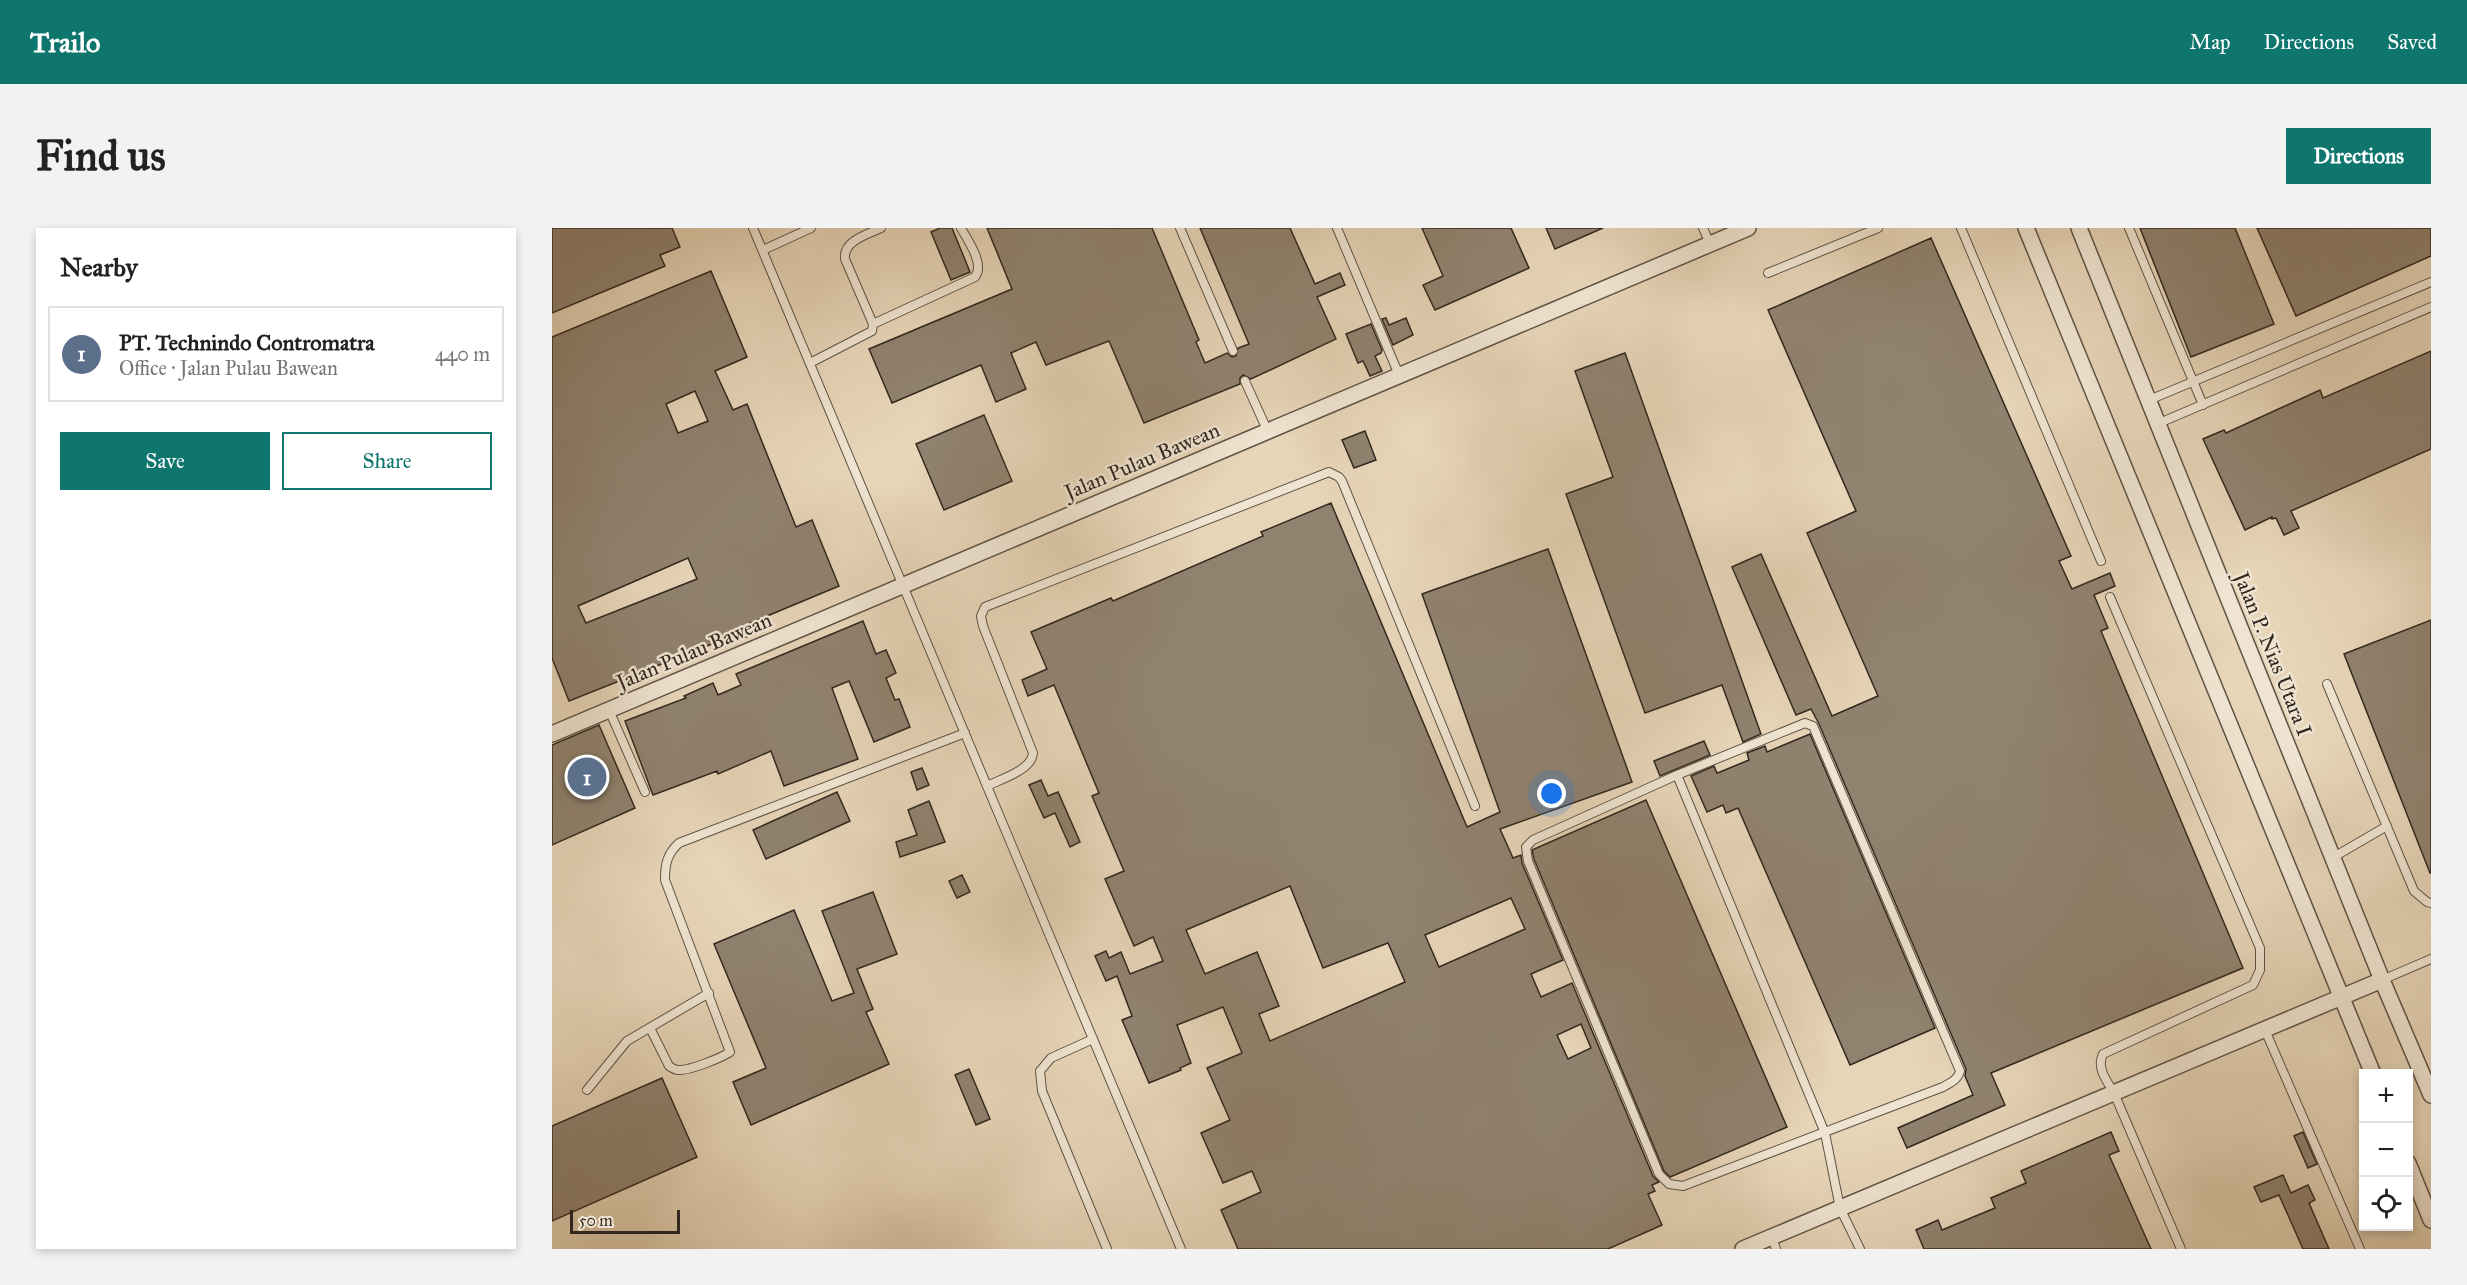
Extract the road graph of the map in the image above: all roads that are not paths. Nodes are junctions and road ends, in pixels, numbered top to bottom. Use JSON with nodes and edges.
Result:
{"nodes":[{"id":1,"x":753,"y":228,"type":"edge"},
{"id":2,"x":811,"y":228,"type":"edge"},
{"id":3,"x":881,"y":228,"type":"edge"},
{"id":4,"x":961,"y":228,"type":"edge"},
{"id":5,"x":1180,"y":228,"type":"edge"},
{"id":6,"x":1337,"y":228,"type":"edge"},
{"id":7,"x":1703,"y":228,"type":"edge"},
{"id":8,"x":1748,"y":228,"type":"edge"},
{"id":9,"x":1878,"y":228,"type":"edge"},
{"id":10,"x":1961,"y":228,"type":"edge"},
{"id":11,"x":2026,"y":228,"type":"edge"},
{"id":12,"x":2079,"y":228,"type":"edge"},
{"id":13,"x":2130,"y":228,"type":"edge"},
{"id":14,"x":1710,"y":244,"type":"junction"},
{"id":15,"x":763,"y":250,"type":"junction"},
{"id":16,"x":1768,"y":273,"type":"dead end"},
{"id":17,"x":2431,"y":282,"type":"edge"},
{"id":18,"x":2431,"y":307,"type":"edge"},
{"id":19,"x":873,"y":324,"type":"junction"},
{"id":20,"x":1233,"y":351,"type":"dead end"},
{"id":21,"x":810,"y":363,"type":"junction"},
{"id":22,"x":1399,"y":375,"type":"junction"},
{"id":23,"x":1245,"y":381,"type":"dead end"},
{"id":24,"x":2193,"y":382,"type":"junction"},
{"id":25,"x":2149,"y":400,"type":"junction"},
{"id":26,"x":2203,"y":405,"type":"junction"},
{"id":27,"x":2157,"y":424,"type":"junction"},
{"id":28,"x":1268,"y":432,"type":"junction"},
{"id":29,"x":2101,"y":561,"type":"dead end"},
{"id":30,"x":903,"y":586,"type":"junction"},
{"id":31,"x":2110,"y":597,"type":"dead end"},
{"id":32,"x":2327,"y":684,"type":"dead end"},
{"id":33,"x":609,"y":710,"type":"junction"},
{"id":34,"x":965,"y":733,"type":"junction"},
{"id":35,"x":552,"y":734,"type":"edge"},
{"id":36,"x":1677,"y":775,"type":"junction"},
{"id":37,"x":987,"y":786,"type":"junction"},
{"id":38,"x":645,"y":792,"type":"dead end"},
{"id":39,"x":1475,"y":806,"type":"dead end"},
{"id":40,"x":2387,"y":826,"type":"junction"},
{"id":41,"x":2332,"y":858,"type":"junction"},
{"id":42,"x":2431,"y":903,"type":"edge"},
{"id":43,"x":2431,"y":959,"type":"edge"},
{"id":44,"x":2382,"y":980,"type":"junction"},
{"id":45,"x":709,"y":993,"type":"junction"},
{"id":46,"x":2343,"y":998,"type":"junction"},
{"id":47,"x":650,"y":1028,"type":"junction"},
{"id":48,"x":2265,"y":1030,"type":"junction"},
{"id":49,"x":1093,"y":1039,"type":"junction"},
{"id":50,"x":2371,"y":1069,"type":"edge"},
{"id":51,"x":587,"y":1090,"type":"dead end"},
{"id":52,"x":2114,"y":1093,"type":"junction"},
{"id":53,"x":2431,"y":1095,"type":"edge"},
{"id":54,"x":1825,"y":1133,"type":"junction"},
{"id":55,"x":2413,"y":1173,"type":"edge"},
{"id":56,"x":1840,"y":1208,"type":"junction"},
{"id":57,"x":2431,"y":1220,"type":"edge"},
{"id":58,"x":1774,"y":1243,"type":"edge"},
{"id":59,"x":1107,"y":1249,"type":"edge"},
{"id":60,"x":1181,"y":1249,"type":"edge"},
{"id":61,"x":1743,"y":1249,"type":"edge"},
{"id":62,"x":1860,"y":1249,"type":"edge"},
{"id":63,"x":2181,"y":1249,"type":"edge"},
{"id":64,"x":2360,"y":1249,"type":"edge"}],
"edges":[{"from":1,"to":15,"type":"lane"},
{"from":2,"to":15,"type":"lane"},
{"from":3,"to":19,"type":"lane"},
{"from":4,"to":19,"type":"lane"},
{"from":5,"to":20,"type":"lane"},
{"from":6,"to":22,"type":"lane"},
{"from":7,"to":14,"type":"lane"},
{"from":8,"to":14,"type":"street","name":"Jalan Pulau Bawean"},
{"from":9,"to":16,"type":"lane"},
{"from":10,"to":29,"type":"lane"},
{"from":11,"to":46,"type":"street"},
{"from":12,"to":25,"type":"street","name":"Jalan P. Nias Utara I"},
{"from":13,"to":24,"type":"lane"},
{"from":14,"to":22,"type":"street","name":"Jalan Pulau Bawean"},
{"from":15,"to":21,"type":"lane"},
{"from":17,"to":24,"type":"lane"},
{"from":18,"to":26,"type":"lane"},
{"from":19,"to":21,"type":"lane"},
{"from":21,"to":30,"type":"lane"},
{"from":22,"to":28,"type":"street","name":"Jalan Pulau Bawean"},
{"from":23,"to":28,"type":"lane"},
{"from":24,"to":25,"type":"lane"},
{"from":24,"to":26,"type":"lane"},
{"from":25,"to":27,"type":"street","name":"Jalan P. Nias Utara I"},
{"from":26,"to":27,"type":"lane"},
{"from":27,"to":41,"type":"street","name":"Jalan P. Nias Utara I"},
{"from":28,"to":30,"type":"street","name":"Jalan Pulau Bawean"},
{"from":30,"to":33,"type":"street","name":"Jalan Pulau Bawean"},
{"from":30,"to":34,"type":"lane"},
{"from":31,"to":52,"type":"lane"},
{"from":32,"to":40,"type":"lane"},
{"from":33,"to":35,"type":"street","name":"Jalan Pulau Bawean"},
{"from":33,"to":38,"type":"lane"},
{"from":34,"to":37,"type":"lane"},
{"from":34,"to":45,"type":"lane"},
{"from":36,"to":54,"type":"lane"},
{"from":36,"to":54,"type":"lane"},
{"from":36,"to":54,"type":"lane"},
{"from":37,"to":39,"type":"lane"},
{"from":37,"to":49,"type":"lane"},
{"from":40,"to":41,"type":"lane"},
{"from":40,"to":42,"type":"lane"},
{"from":41,"to":44,"type":"street","name":"Jalan P. Nias Utara I"},
{"from":43,"to":44,"type":"lane"},
{"from":44,"to":46,"type":"street"},
{"from":44,"to":53,"type":"street","name":"Jalan P. Nias Utara I"},
{"from":45,"to":47,"type":"lane"},
{"from":45,"to":47,"type":"lane"},
{"from":46,"to":48,"type":"street"},
{"from":46,"to":50,"type":"street"},
{"from":47,"to":51,"type":"lane"},
{"from":48,"to":52,"type":"street"},
{"from":48,"to":64,"type":"lane"},
{"from":49,"to":59,"type":"lane"},
{"from":49,"to":60,"type":"lane"},
{"from":52,"to":56,"type":"street"},
{"from":52,"to":63,"type":"lane"},
{"from":54,"to":56,"type":"lane"},
{"from":55,"to":57,"type":"street"},
{"from":56,"to":58,"type":"street"},
{"from":56,"to":62,"type":"lane"},
{"from":58,"to":61,"type":"street"}]}
